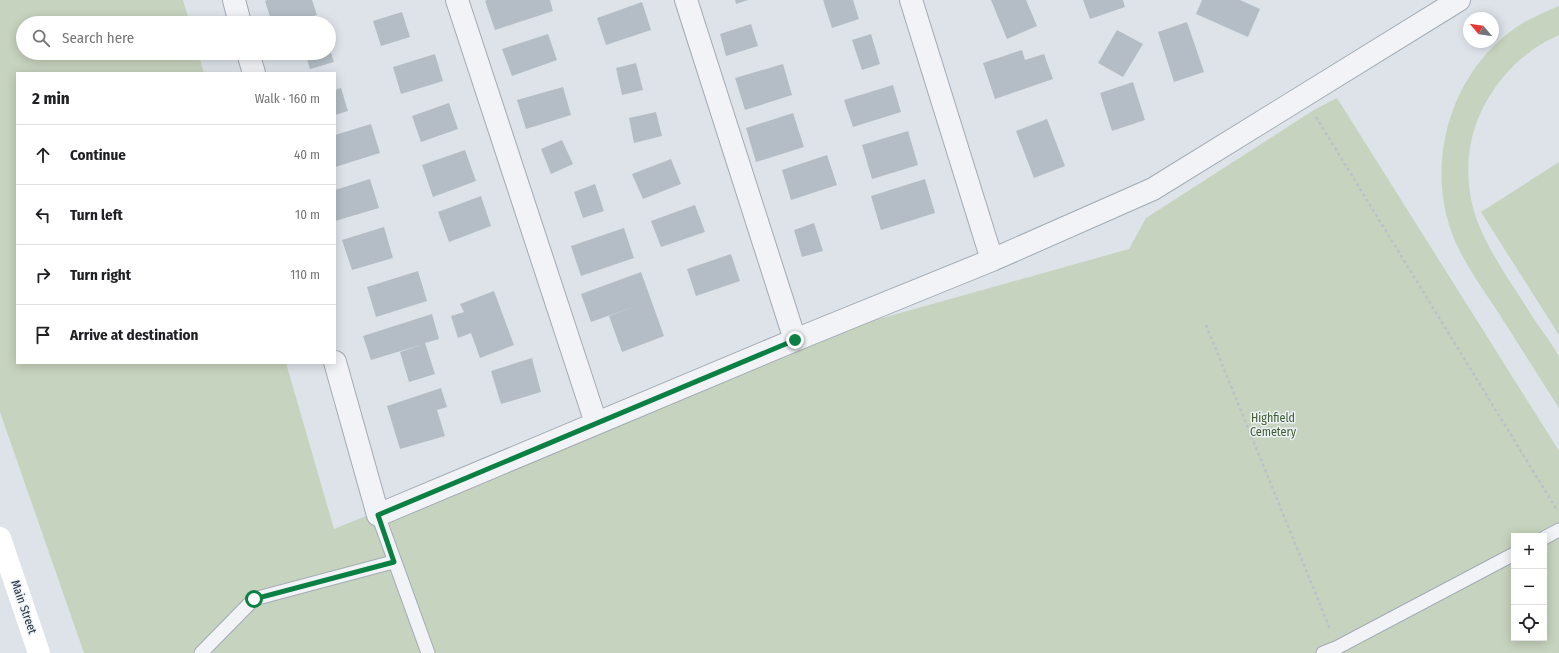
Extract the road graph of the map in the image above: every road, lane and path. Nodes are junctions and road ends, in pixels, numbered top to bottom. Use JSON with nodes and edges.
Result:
{"nodes":[{"id":1,"x":234,"y":0,"type":"edge"},
{"id":2,"x":457,"y":0,"type":"edge"},
{"id":3,"x":686,"y":0,"type":"edge"},
{"id":4,"x":911,"y":0,"type":"edge"},
{"id":5,"x":1459,"y":0,"type":"edge"},
{"id":6,"x":238,"y":16,"type":"edge"},
{"id":7,"x":250,"y":60,"type":"edge"},
{"id":8,"x":254,"y":72,"type":"edge"},
{"id":9,"x":1303,"y":95,"type":"junction"},
{"id":10,"x":992,"y":260,"type":"junction"},
{"id":11,"x":1206,"y":325,"type":"dead end"},
{"id":12,"x":795,"y":340,"type":"junction"},
{"id":13,"x":336,"y":364,"type":"edge"},
{"id":14,"x":596,"y":423,"type":"junction"},
{"id":15,"x":1559,"y":514,"type":"edge"},
{"id":16,"x":378,"y":515,"type":"junction"},
{"id":17,"x":1559,"y":530,"type":"edge"},
{"id":18,"x":1547,"y":536,"type":"edge"},
{"id":19,"x":0,"y":538,"type":"edge"},
{"id":20,"x":1511,"y":556,"type":"edge"},
{"id":21,"x":394,"y":562,"type":"junction"},
{"id":22,"x":4,"y":564,"type":"edge"},
{"id":23,"x":1338,"y":647,"type":"junction"},
{"id":24,"x":39,"y":653,"type":"edge"},
{"id":25,"x":201,"y":653,"type":"edge"},
{"id":26,"x":428,"y":653,"type":"edge"},
{"id":27,"x":1323,"y":653,"type":"edge"}],
"edges":[{"from":1,"to":6,"type":"street"},
{"from":2,"to":14,"type":"street"},
{"from":3,"to":12,"type":"street"},
{"from":4,"to":10,"type":"street"},
{"from":5,"to":9,"type":"street"},
{"from":7,"to":8,"type":"street"},
{"from":9,"to":10,"type":"street"},
{"from":9,"to":15,"type":"path"},
{"from":10,"to":12,"type":"street"},
{"from":11,"to":23,"type":"path"},
{"from":12,"to":14,"type":"street"},
{"from":13,"to":16,"type":"street"},
{"from":14,"to":16,"type":"street"},
{"from":16,"to":21,"type":"lane"},
{"from":17,"to":18,"type":"lane"},
{"from":19,"to":22,"type":"street","name":"Main Street"},
{"from":20,"to":23,"type":"lane"},
{"from":21,"to":25,"type":"lane"},
{"from":21,"to":26,"type":"lane"},
{"from":22,"to":24,"type":"street","name":"Main Street"},
{"from":23,"to":27,"type":"lane"}]}
